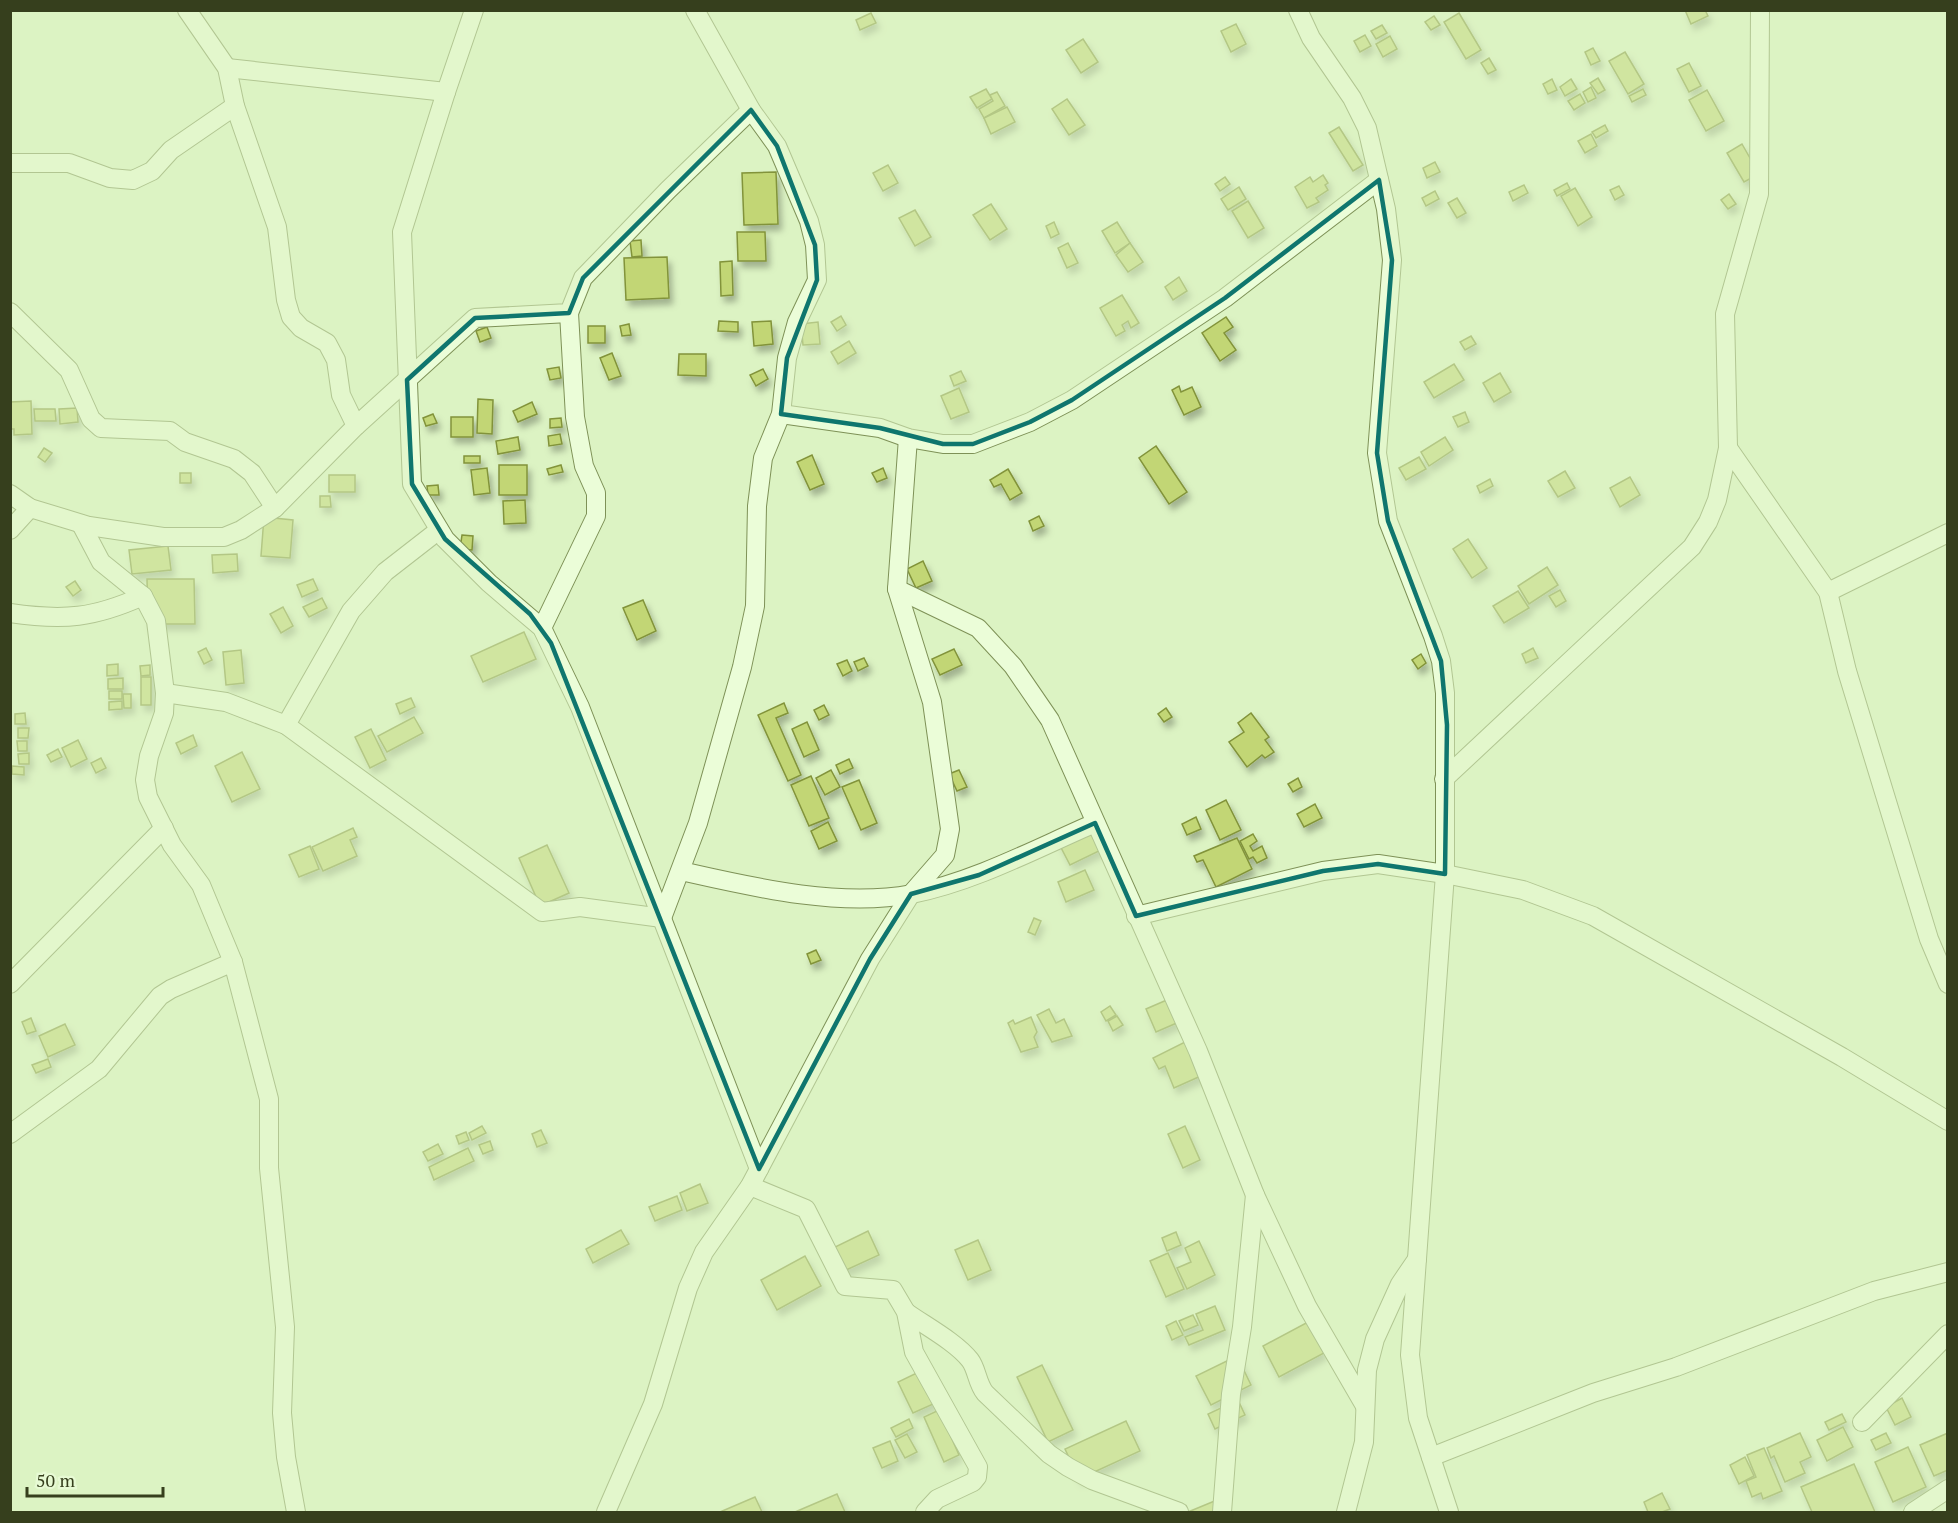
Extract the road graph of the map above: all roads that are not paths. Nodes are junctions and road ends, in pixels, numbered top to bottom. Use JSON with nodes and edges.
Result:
{"nodes":[{"id":1,"x":187,"y":10,"type":"edge"},
{"id":2,"x":474,"y":10,"type":"edge"},
{"id":3,"x":695,"y":10,"type":"edge"},
{"id":4,"x":1298,"y":10,"type":"edge"},
{"id":5,"x":1760,"y":10,"type":"edge"},
{"id":6,"x":227,"y":68,"type":"junction"},
{"id":7,"x":446,"y":92,"type":"junction"},
{"id":8,"x":235,"y":106,"type":"junction"},
{"id":9,"x":751,"y":110,"type":"junction"},
{"id":10,"x":10,"y":163,"type":"edge"},
{"id":11,"x":1379,"y":180,"type":"junction"},
{"id":12,"x":10,"y":312,"type":"edge"},
{"id":13,"x":569,"y":313,"type":"junction"},
{"id":14,"x":407,"y":380,"type":"junction"},
{"id":15,"x":782,"y":414,"type":"junction"},
{"id":16,"x":356,"y":426,"type":"junction"},
{"id":17,"x":908,"y":438,"type":"junction"},
{"id":18,"x":1728,"y":448,"type":"junction"},
{"id":19,"x":10,"y":494,"type":"edge"},
{"id":20,"x":30,"y":507,"type":"junction"},
{"id":21,"x":275,"y":508,"type":"junction"},
{"id":22,"x":81,"y":524,"type":"junction"},
{"id":23,"x":10,"y":530,"type":"edge"},
{"id":24,"x":439,"y":530,"type":"junction"},
{"id":25,"x":1947,"y":533,"type":"edge"},
{"id":26,"x":897,"y":589,"type":"junction"},
{"id":27,"x":1828,"y":592,"type":"junction"},
{"id":28,"x":143,"y":596,"type":"junction"},
{"id":29,"x":10,"y":613,"type":"edge"},
{"id":30,"x":542,"y":628,"type":"junction"},
{"id":31,"x":165,"y":693,"type":"junction"},
{"id":32,"x":286,"y":725,"type":"junction"},
{"id":33,"x":1444,"y":779,"type":"junction"},
{"id":34,"x":1095,"y":823,"type":"junction"},
{"id":35,"x":164,"y":828,"type":"junction"},
{"id":36,"x":681,"y":871,"type":"junction"},
{"id":37,"x":1445,"y":874,"type":"junction"},
{"id":38,"x":911,"y":894,"type":"junction"},
{"id":39,"x":1136,"y":916,"type":"junction"},
{"id":40,"x":662,"y":918,"type":"junction"},
{"id":41,"x":232,"y":962,"type":"junction"},
{"id":42,"x":10,"y":984,"type":"edge"},
{"id":43,"x":1947,"y":984,"type":"edge"},
{"id":44,"x":1947,"y":1121,"type":"edge"},
{"id":45,"x":10,"y":1134,"type":"edge"},
{"id":46,"x":759,"y":1169,"type":"junction"},
{"id":47,"x":750,"y":1185,"type":"junction"},
{"id":48,"x":1255,"y":1196,"type":"junction"},
{"id":49,"x":1418,"y":1258,"type":"junction"},
{"id":50,"x":1947,"y":1272,"type":"edge"},
{"id":51,"x":906,"y":1312,"type":"junction"},
{"id":52,"x":1947,"y":1334,"type":"edge"},
{"id":53,"x":1365,"y":1406,"type":"junction"},
{"id":54,"x":1862,"y":1422,"type":"dead end"},
{"id":55,"x":1431,"y":1457,"type":"junction"},
{"id":56,"x":1947,"y":1489,"type":"edge"},
{"id":57,"x":1224,"y":1510,"type":"edge"},
{"id":58,"x":296,"y":1512,"type":"edge"},
{"id":59,"x":606,"y":1512,"type":"edge"},
{"id":60,"x":925,"y":1512,"type":"edge"},
{"id":61,"x":1179,"y":1512,"type":"edge"},
{"id":62,"x":1346,"y":1512,"type":"edge"},
{"id":63,"x":1449,"y":1512,"type":"edge"},
{"id":64,"x":1913,"y":1512,"type":"edge"}],
"edges":[{"from":1,"to":6,"type":"street"},
{"from":2,"to":7,"type":"street"},
{"from":3,"to":9,"type":"street"},
{"from":4,"to":11,"type":"street"},
{"from":5,"to":18,"type":"street"},
{"from":6,"to":7,"type":"street"},
{"from":6,"to":8,"type":"street"},
{"from":7,"to":14,"type":"street"},
{"from":8,"to":10,"type":"street"},
{"from":8,"to":16,"type":"street"},
{"from":9,"to":13,"type":"street"},
{"from":9,"to":15,"type":"street"},
{"from":11,"to":17,"type":"street"},
{"from":11,"to":33,"type":"street"},
{"from":12,"to":21,"type":"street"},
{"from":13,"to":14,"type":"street"},
{"from":13,"to":30,"type":"street"},
{"from":14,"to":16,"type":"street"},
{"from":14,"to":24,"type":"street"},
{"from":15,"to":17,"type":"street"},
{"from":15,"to":36,"type":"street"},
{"from":16,"to":21,"type":"street"},
{"from":17,"to":26,"type":"street"},
{"from":18,"to":27,"type":"street"},
{"from":18,"to":33,"type":"street"},
{"from":19,"to":20,"type":"street"},
{"from":20,"to":22,"type":"street"},
{"from":20,"to":23,"type":"street"},
{"from":21,"to":22,"type":"street"},
{"from":22,"to":28,"type":"street"},
{"from":24,"to":30,"type":"street"},
{"from":24,"to":32,"type":"street"},
{"from":25,"to":27,"type":"street"},
{"from":26,"to":34,"type":"street"},
{"from":26,"to":38,"type":"street"},
{"from":27,"to":43,"type":"street"},
{"from":28,"to":29,"type":"street"},
{"from":28,"to":31,"type":"street"},
{"from":30,"to":40,"type":"street"},
{"from":31,"to":32,"type":"street"},
{"from":31,"to":35,"type":"street"},
{"from":32,"to":40,"type":"street"},
{"from":33,"to":37,"type":"street"},
{"from":34,"to":38,"type":"street"},
{"from":34,"to":39,"type":"street"},
{"from":35,"to":41,"type":"street"},
{"from":35,"to":42,"type":"street"},
{"from":36,"to":38,"type":"street"},
{"from":36,"to":40,"type":"street"},
{"from":37,"to":39,"type":"street"},
{"from":37,"to":44,"type":"street"},
{"from":37,"to":49,"type":"street"},
{"from":38,"to":46,"type":"street"},
{"from":39,"to":48,"type":"street"},
{"from":40,"to":46,"type":"street"},
{"from":41,"to":45,"type":"street"},
{"from":41,"to":58,"type":"street"},
{"from":46,"to":47,"type":"street"},
{"from":47,"to":51,"type":"street"},
{"from":47,"to":59,"type":"street"},
{"from":48,"to":53,"type":"street"},
{"from":48,"to":57,"type":"street"},
{"from":49,"to":53,"type":"street"},
{"from":49,"to":55,"type":"street"},
{"from":50,"to":55,"type":"street"},
{"from":51,"to":60,"type":"street"},
{"from":51,"to":61,"type":"street"},
{"from":52,"to":54,"type":"street"},
{"from":53,"to":62,"type":"street"},
{"from":55,"to":63,"type":"street"},
{"from":56,"to":64,"type":"street"}]}
